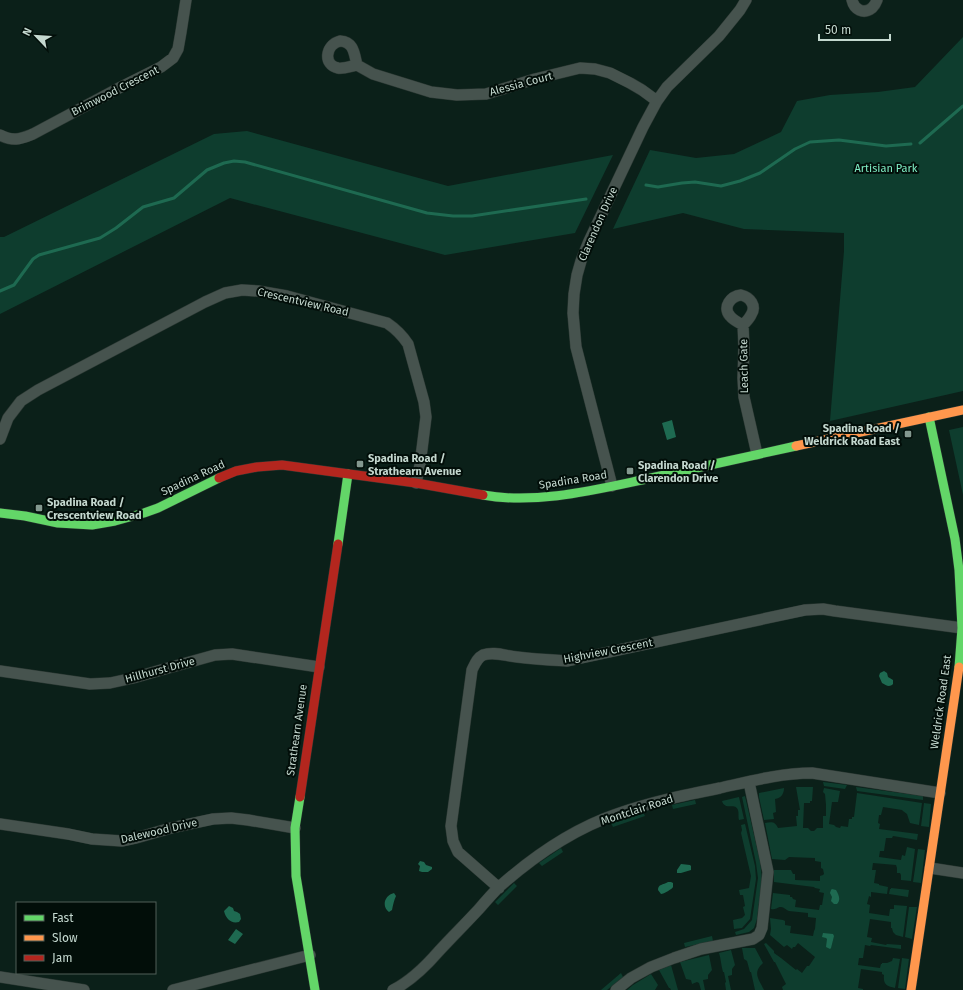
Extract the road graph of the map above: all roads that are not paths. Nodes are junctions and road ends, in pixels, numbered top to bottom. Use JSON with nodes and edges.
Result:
{"nodes":[{"id":1,"x":186,"y":0,"type":"edge"},
{"id":2,"x":746,"y":0,"type":"edge"},
{"id":3,"x":852,"y":0,"type":"edge"},
{"id":4,"x":877,"y":0,"type":"edge"},
{"id":5,"x":357,"y":65,"type":"dead end"},
{"id":6,"x":657,"y":101,"type":"junction"},
{"id":7,"x":0,"y":135,"type":"edge"},
{"id":8,"x":743,"y":325,"type":"dead end"},
{"id":9,"x":963,"y":410,"type":"edge"},
{"id":10,"x":929,"y":417,"type":"junction"},
{"id":11,"x":0,"y":439,"type":"edge"},
{"id":12,"x":757,"y":454,"type":"junction"},
{"id":13,"x":348,"y":474,"type":"junction"},
{"id":14,"x":416,"y":483,"type":"junction"},
{"id":15,"x":612,"y":486,"type":"junction"},
{"id":16,"x":0,"y":513,"type":"edge"},
{"id":17,"x":962,"y":628,"type":"junction"},
{"id":18,"x":319,"y":667,"type":"junction"},
{"id":19,"x":0,"y":671,"type":"edge"},
{"id":20,"x":749,"y":782,"type":"junction"},
{"id":21,"x":940,"y":793,"type":"junction"},
{"id":22,"x":0,"y":824,"type":"edge"},
{"id":23,"x":295,"y":828,"type":"junction"},
{"id":24,"x":930,"y":868,"type":"junction"},
{"id":25,"x":963,"y":873,"type":"edge"},
{"id":26,"x":499,"y":888,"type":"junction"},
{"id":27,"x":310,"y":955,"type":"junction"},
{"id":28,"x":0,"y":977,"type":"edge"},
{"id":29,"x":84,"y":990,"type":"edge"},
{"id":30,"x":173,"y":990,"type":"edge"},
{"id":31,"x":315,"y":990,"type":"edge"},
{"id":32,"x":393,"y":990,"type":"edge"},
{"id":33,"x":616,"y":990,"type":"edge"},
{"id":34,"x":911,"y":990,"type":"edge"}],
"edges":[{"from":1,"to":7,"type":"street","name":"Brimwood Crescent"},
{"from":2,"to":6,"type":"street","name":"Clarendon Drive"},
{"from":3,"to":4,"type":"street"},
{"from":5,"to":6,"type":"street","name":"Alessia Court"},
{"from":6,"to":15,"type":"street","name":"Clarendon Drive"},
{"from":8,"to":12,"type":"street","name":"Leach Gate"},
{"from":9,"to":10,"type":"street","name":"Spadina Road"},
{"from":10,"to":12,"type":"street","name":"Spadina Road"},
{"from":10,"to":17,"type":"street","name":"Weldrick Road East"},
{"from":11,"to":14,"type":"street","name":"Crescentview Road"},
{"from":12,"to":15,"type":"street","name":"Spadina Road"},
{"from":13,"to":14,"type":"street","name":"Spadina Road"},
{"from":13,"to":16,"type":"street","name":"Spadina Road"},
{"from":13,"to":18,"type":"street","name":"Strathearn Avenue"},
{"from":14,"to":15,"type":"street","name":"Spadina Road"},
{"from":17,"to":21,"type":"street","name":"Weldrick Road East"},
{"from":17,"to":26,"type":"street","name":"Highview Crescent"},
{"from":18,"to":19,"type":"street","name":"Hillhurst Drive"},
{"from":18,"to":23,"type":"street","name":"Strathearn Avenue"},
{"from":20,"to":21,"type":"street","name":"Montclair Road"},
{"from":20,"to":26,"type":"street","name":"Montclair Road"},
{"from":20,"to":33,"type":"street"},
{"from":21,"to":24,"type":"street","name":"Weldrick Road East"},
{"from":22,"to":23,"type":"street","name":"Dalewood Drive"},
{"from":23,"to":27,"type":"street","name":"Strathearn Avenue"},
{"from":24,"to":25,"type":"street"},
{"from":24,"to":34,"type":"street","name":"Weldrick Road East"},
{"from":26,"to":32,"type":"street","name":"Montclair Road"},
{"from":27,"to":30,"type":"street"},
{"from":27,"to":31,"type":"street","name":"Strathearn Avenue"},
{"from":28,"to":29,"type":"street"}]}
